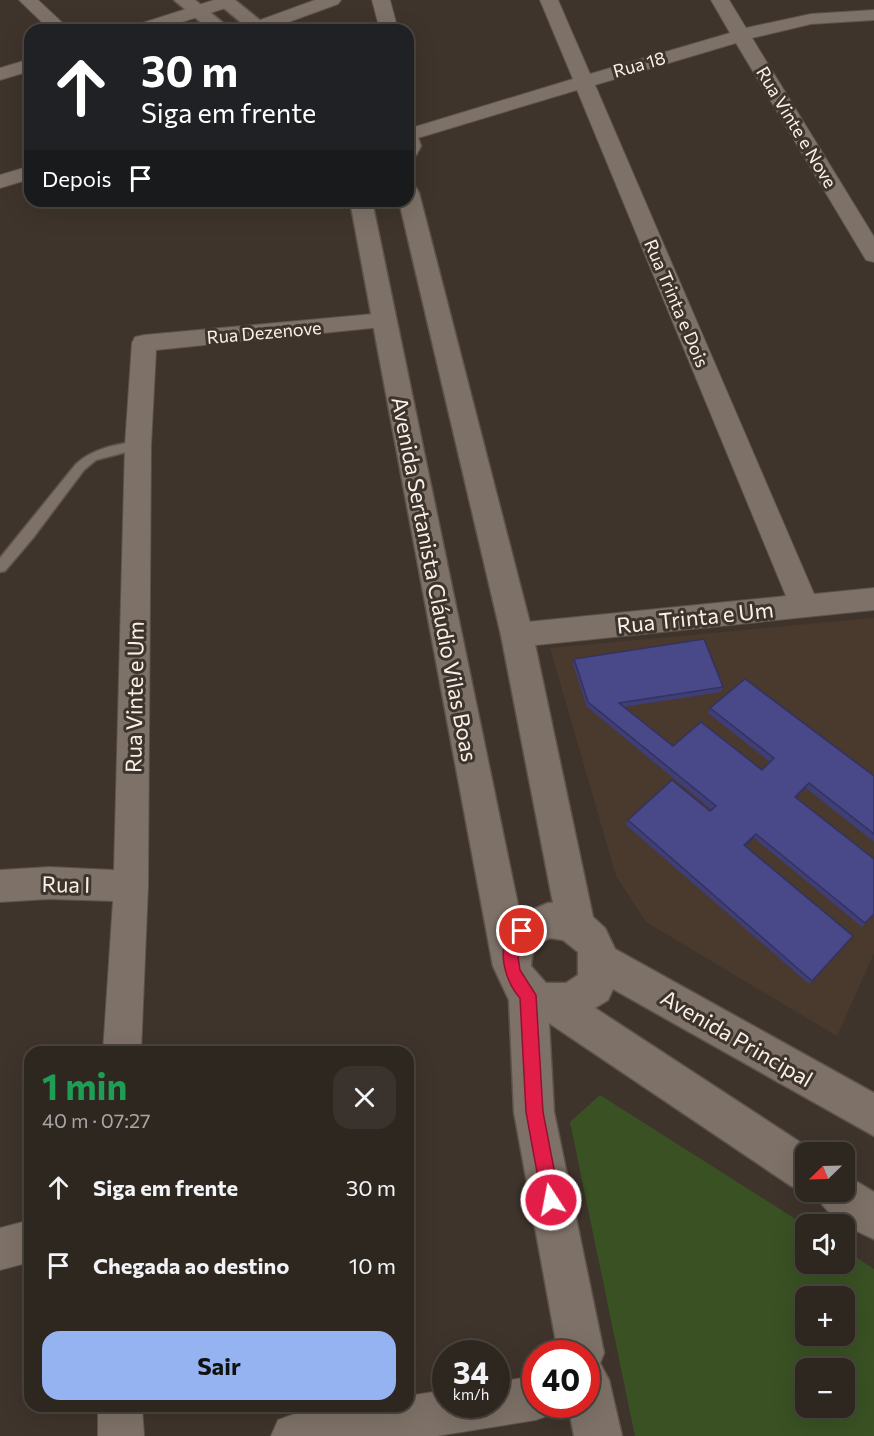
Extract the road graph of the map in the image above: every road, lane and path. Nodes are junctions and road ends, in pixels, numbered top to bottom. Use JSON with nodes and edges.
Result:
{"nodes":[{"id":1,"x":28,"y":0,"type":"edge"},
{"id":2,"x":332,"y":0,"type":"edge"},
{"id":3,"x":381,"y":0,"type":"edge"},
{"id":4,"x":549,"y":0,"type":"edge"},
{"id":5,"x":720,"y":0,"type":"edge"},
{"id":6,"x":224,"y":1,"type":"edge"},
{"id":7,"x":190,"y":5,"type":"edge"},
{"id":8,"x":874,"y":15,"type":"edge"},
{"id":9,"x":54,"y":24,"type":"edge"},
{"id":10,"x":151,"y":24,"type":"edge"},
{"id":11,"x":214,"y":24,"type":"edge"},
{"id":12,"x":255,"y":24,"type":"edge"},
{"id":13,"x":270,"y":24,"type":"edge"},
{"id":14,"x":387,"y":24,"type":"edge"},
{"id":15,"x":742,"y":35,"type":"junction"},
{"id":16,"x":24,"y":67,"type":"edge"},
{"id":17,"x":0,"y":74,"type":"edge"},
{"id":18,"x":583,"y":80,"type":"junction"},
{"id":19,"x":414,"y":134,"type":"edge"},
{"id":20,"x":24,"y":174,"type":"edge"},
{"id":21,"x":0,"y":182,"type":"edge"},
{"id":22,"x":362,"y":207,"type":"edge"},
{"id":23,"x":411,"y":207,"type":"edge"},
{"id":24,"x":874,"y":255,"type":"edge"},
{"id":25,"x":384,"y":321,"type":"junction"},
{"id":26,"x":144,"y":343,"type":"joint"},
{"id":27,"x":138,"y":445,"type":"junction"},
{"id":28,"x":0,"y":567,"type":"edge"},
{"id":29,"x":874,"y":599,"type":"edge"},
{"id":30,"x":805,"y":606,"type":"junction"},
{"id":31,"x":517,"y":635,"type":"junction"},
{"id":32,"x":0,"y":886,"type":"edge"},
{"id":33,"x":131,"y":886,"type":"junction"},
{"id":34,"x":576,"y":926,"type":"junction"},
{"id":35,"x":510,"y":956,"type":"junction"},
{"id":36,"x":600,"y":961,"type":"junction"},
{"id":37,"x":542,"y":1000,"type":"junction"},
{"id":38,"x":123,"y":1046,"type":"edge"},
{"id":39,"x":874,"y":1116,"type":"edge"},
{"id":40,"x":795,"y":1164,"type":"edge"},
{"id":41,"x":852,"y":1202,"type":"edge"},
{"id":42,"x":874,"y":1217,"type":"edge"},
{"id":43,"x":24,"y":1242,"type":"edge"},
{"id":44,"x":0,"y":1249,"type":"edge"},
{"id":45,"x":579,"y":1340,"type":"edge"},
{"id":46,"x":522,"y":1400,"type":"edge"},
{"id":47,"x":120,"y":1412,"type":"edge"},
{"id":48,"x":594,"y":1418,"type":"edge"},
{"id":49,"x":121,"y":1436,"type":"edge"},
{"id":50,"x":294,"y":1436,"type":"edge"},
{"id":51,"x":597,"y":1436,"type":"edge"}],
"edges":[{"from":1,"to":9,"type":"street"},
{"from":2,"to":13,"type":"street"},
{"from":3,"to":14,"type":"street"},
{"from":4,"to":18,"type":"street","name":"Rua Trinta e Dois"},
{"from":5,"to":15,"type":"street","name":"Rua Vinte e Nove"},
{"from":6,"to":7,"type":"street"},
{"from":6,"to":12,"type":"street"},
{"from":7,"to":10,"type":"street"},
{"from":7,"to":11,"type":"street"},
{"from":8,"to":15,"type":"street","name":"Rua 18"},
{"from":15,"to":18,"type":"street","name":"Rua 18"},
{"from":15,"to":24,"type":"street","name":"Rua Vinte e Nove"},
{"from":16,"to":17,"type":"street"},
{"from":18,"to":19,"type":"street","name":"Rua 18"},
{"from":18,"to":30,"type":"street","name":"Rua Trinta e Dois"},
{"from":20,"to":21,"type":"street"},
{"from":22,"to":25,"type":"street","name":"Avenida Sertanista Cláudio Vilas Boas"},
{"from":23,"to":31,"type":"street"},
{"from":25,"to":26,"type":"street","name":"Rua Dezenove"},
{"from":25,"to":35,"type":"street","name":"Avenida Sertanista Cláudio Vilas Boas"},
{"from":26,"to":27,"type":"street","name":"Rua Vinte e Um"},
{"from":27,"to":28,"type":"lane"},
{"from":27,"to":33,"type":"street","name":"Rua Vinte e Um"},
{"from":29,"to":30,"type":"street","name":"Rua Trinta e Um"},
{"from":30,"to":31,"type":"street","name":"Rua Trinta e Um"},
{"from":31,"to":34,"type":"street"},
{"from":32,"to":33,"type":"street","name":"Rua I"},
{"from":33,"to":38,"type":"street","name":"Rua Vinte e Um"},
{"from":34,"to":35,"type":"street"},
{"from":34,"to":36,"type":"street"},
{"from":35,"to":37,"type":"street"},
{"from":36,"to":37,"type":"street"},
{"from":36,"to":39,"type":"street","name":"Avenida Principal"},
{"from":37,"to":40,"type":"street"},
{"from":37,"to":45,"type":"street"},
{"from":41,"to":42,"type":"street"},
{"from":43,"to":44,"type":"street"},
{"from":46,"to":50,"type":"street"},
{"from":47,"to":49,"type":"street"},
{"from":48,"to":51,"type":"street"}]}
